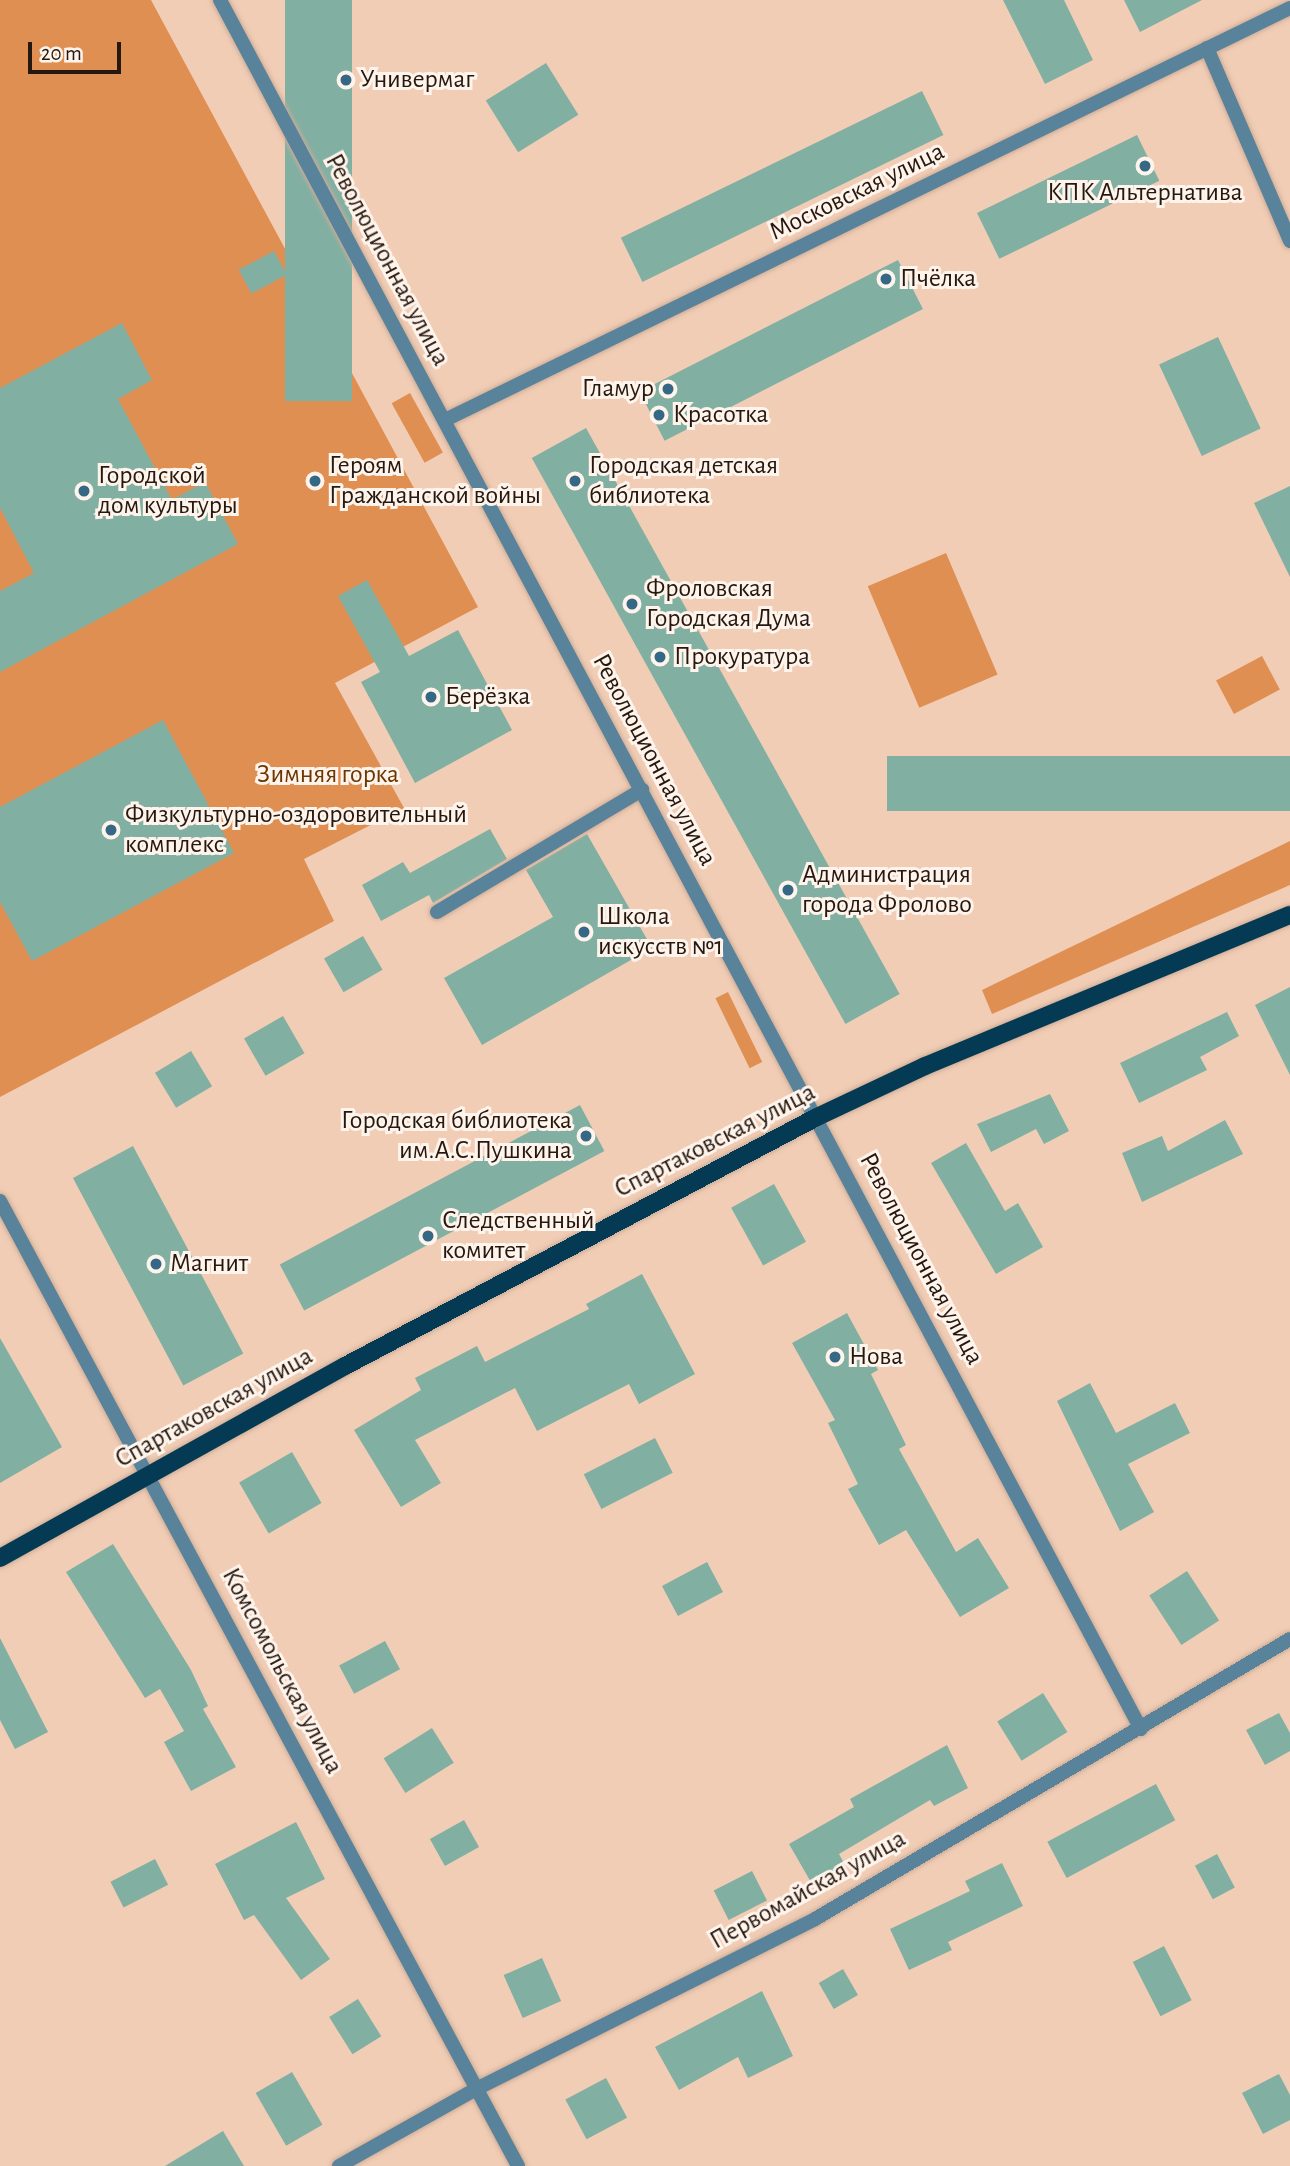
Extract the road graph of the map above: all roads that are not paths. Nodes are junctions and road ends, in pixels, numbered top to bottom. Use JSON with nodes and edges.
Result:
{"nodes":[{"id":1,"x":220,"y":0,"type":"edge"},
{"id":2,"x":1290,"y":8,"type":"edge"},
{"id":3,"x":1207,"y":48,"type":"junction"},
{"id":4,"x":1290,"y":241,"type":"edge"},
{"id":5,"x":445,"y":420,"type":"junction"},
{"id":6,"x":642,"y":790,"type":"junction"},
{"id":7,"x":437,"y":912,"type":"dead end"},
{"id":8,"x":1290,"y":915,"type":"edge"},
{"id":9,"x":817,"y":1117,"type":"junction"},
{"id":10,"x":0,"y":1201,"type":"edge"},
{"id":11,"x":147,"y":1474,"type":"junction"},
{"id":12,"x":0,"y":1558,"type":"edge"},
{"id":13,"x":1290,"y":1639,"type":"edge"},
{"id":14,"x":1141,"y":1729,"type":"junction"},
{"id":15,"x":478,"y":2088,"type":"junction"},
{"id":16,"x":339,"y":2166,"type":"edge"},
{"id":17,"x":518,"y":2166,"type":"edge"}],
"edges":[{"from":1,"to":5,"type":"street","name":"Революционная улица"},
{"from":2,"to":3,"type":"street","name":"Московская улица"},
{"from":3,"to":4,"type":"street"},
{"from":3,"to":5,"type":"street","name":"Московская улица"},
{"from":5,"to":6,"type":"street","name":"Революционная улица"},
{"from":6,"to":7,"type":"street"},
{"from":6,"to":9,"type":"street","name":"Революционная улица"},
{"from":8,"to":9,"type":"main road","name":"Спартаковская улица"},
{"from":9,"to":11,"type":"main road","name":"Спартаковская улица"},
{"from":9,"to":14,"type":"street","name":"Революционная улица"},
{"from":10,"to":11,"type":"street","name":"Комсомольская улица"},
{"from":11,"to":12,"type":"main road","name":"Спартаковская улица"},
{"from":11,"to":15,"type":"street","name":"Комсомольская улица"},
{"from":13,"to":14,"type":"street","name":"Первомайская улица"},
{"from":14,"to":15,"type":"street","name":"Первомайская улица"},
{"from":15,"to":16,"type":"street","name":"Первомайская улица"},
{"from":15,"to":17,"type":"street","name":"Комсомольская улица"}]}
